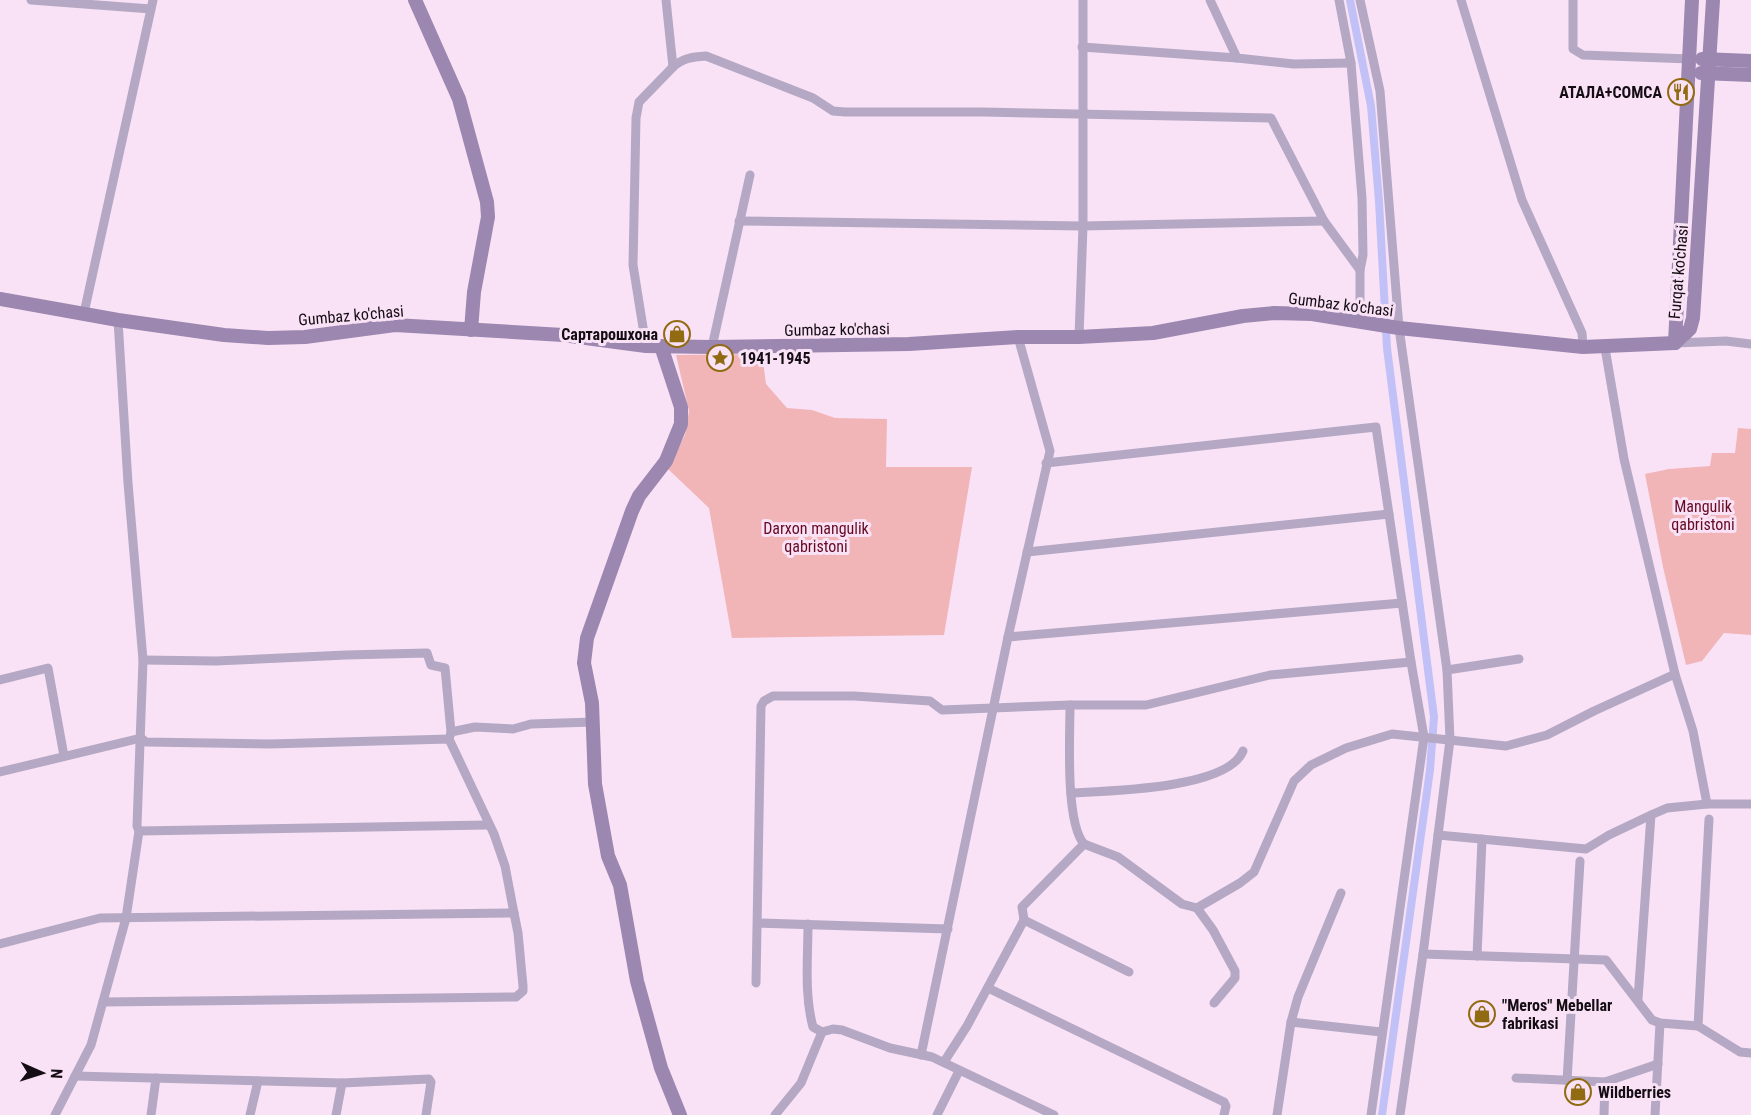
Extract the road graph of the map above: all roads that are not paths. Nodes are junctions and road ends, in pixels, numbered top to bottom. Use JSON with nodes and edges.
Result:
{"nodes":[{"id":1,"x":31,"y":0,"type":"edge"},
{"id":2,"x":416,"y":0,"type":"edge"},
{"id":3,"x":666,"y":0,"type":"edge"},
{"id":4,"x":1083,"y":0,"type":"edge"},
{"id":5,"x":1210,"y":0,"type":"edge"},
{"id":6,"x":1339,"y":0,"type":"edge"},
{"id":7,"x":1360,"y":0,"type":"edge"},
{"id":8,"x":1461,"y":0,"type":"edge"},
{"id":9,"x":1573,"y":0,"type":"edge"},
{"id":10,"x":1692,"y":0,"type":"edge"},
{"id":11,"x":1713,"y":0,"type":"edge"},
{"id":12,"x":152,"y":5,"type":"edge"},
{"id":13,"x":1082,"y":47,"type":"junction"},
{"id":14,"x":1237,"y":58,"type":"junction"},
{"id":15,"x":1751,"y":61,"type":"edge"},
{"id":16,"x":1351,"y":63,"type":"junction"},
{"id":17,"x":1690,"y":66,"type":"junction"},
{"id":18,"x":1709,"y":66,"type":"junction"},
{"id":19,"x":673,"y":67,"type":"junction"},
{"id":20,"x":1751,"y":75,"type":"edge"},
{"id":21,"x":1084,"y":113,"type":"junction"},
{"id":22,"x":750,"y":175,"type":"dead end"},
{"id":23,"x":739,"y":221,"type":"junction"},
{"id":24,"x":1324,"y":221,"type":"junction"},
{"id":25,"x":1083,"y":225,"type":"junction"},
{"id":26,"x":1360,"y":270,"type":"junction"},
{"id":27,"x":0,"y":299,"type":"edge"},
{"id":28,"x":84,"y":313,"type":"junction"},
{"id":29,"x":118,"y":320,"type":"junction"},
{"id":30,"x":1360,"y":321,"type":"junction"},
{"id":31,"x":1399,"y":328,"type":"junction"},
{"id":32,"x":471,"y":330,"type":"junction"},
{"id":33,"x":1018,"y":337,"type":"junction"},
{"id":34,"x":1079,"y":337,"type":"junction"},
{"id":35,"x":1675,"y":343,"type":"junction"},
{"id":36,"x":1751,"y":344,"type":"edge"},
{"id":37,"x":646,"y":346,"type":"junction"},
{"id":38,"x":662,"y":346,"type":"junction"},
{"id":39,"x":712,"y":347,"type":"junction"},
{"id":40,"x":1583,"y":347,"type":"junction"},
{"id":41,"x":1605,"y":348,"type":"junction"},
{"id":42,"x":1046,"y":463,"type":"junction"},
{"id":43,"x":1389,"y":514,"type":"junction"},
{"id":44,"x":1027,"y":552,"type":"junction"},
{"id":45,"x":1402,"y":603,"type":"junction"},
{"id":46,"x":1008,"y":637,"type":"junction"},
{"id":47,"x":1519,"y":659,"type":"dead end"},
{"id":48,"x":144,"y":660,"type":"junction"},
{"id":49,"x":1411,"y":662,"type":"junction"},
{"id":50,"x":1447,"y":670,"type":"junction"},
{"id":51,"x":1675,"y":674,"type":"junction"},
{"id":52,"x":0,"y":680,"type":"edge"},
{"id":53,"x":1070,"y":705,"type":"junction"},
{"id":54,"x":993,"y":707,"type":"junction"},
{"id":55,"x":593,"y":722,"type":"junction"},
{"id":56,"x":450,"y":735,"type":"junction"},
{"id":57,"x":1428,"y":737,"type":"junction"},
{"id":58,"x":141,"y":738,"type":"junction"},
{"id":59,"x":1448,"y":739,"type":"junction"},
{"id":60,"x":1243,"y":751,"type":"dead end"},
{"id":61,"x":64,"y":756,"type":"junction"},
{"id":62,"x":0,"y":772,"type":"edge"},
{"id":63,"x":1071,"y":793,"type":"junction"},
{"id":64,"x":1707,"y":804,"type":"junction"},
{"id":65,"x":1751,"y":804,"type":"edge"},
{"id":66,"x":1651,"y":815,"type":"junction"},
{"id":67,"x":1708,"y":819,"type":"dead end"},
{"id":68,"x":489,"y":825,"type":"junction"},
{"id":69,"x":139,"y":831,"type":"junction"},
{"id":70,"x":1438,"y":835,"type":"junction"},
{"id":71,"x":1482,"y":839,"type":"junction"},
{"id":72,"x":1084,"y":844,"type":"junction"},
{"id":73,"x":1580,"y":861,"type":"dead end"},
{"id":74,"x":1341,"y":893,"type":"dead end"},
{"id":75,"x":1197,"y":908,"type":"junction"},
{"id":76,"x":514,"y":913,"type":"junction"},
{"id":77,"x":126,"y":918,"type":"junction"},
{"id":78,"x":1024,"y":920,"type":"junction"},
{"id":79,"x":758,"y":923,"type":"junction"},
{"id":80,"x":808,"y":924,"type":"junction"},
{"id":81,"x":948,"y":929,"type":"junction"},
{"id":82,"x":0,"y":944,"type":"edge"},
{"id":83,"x":1423,"y":954,"type":"junction"},
{"id":84,"x":1477,"y":956,"type":"junction"},
{"id":85,"x":1574,"y":959,"type":"junction"},
{"id":86,"x":1129,"y":972,"type":"dead end"},
{"id":87,"x":756,"y":983,"type":"dead end"},
{"id":88,"x":988,"y":988,"type":"junction"},
{"id":89,"x":1638,"y":999,"type":"junction"},
{"id":90,"x":103,"y":1002,"type":"junction"},
{"id":91,"x":1214,"y":1003,"type":"dead end"},
{"id":92,"x":1291,"y":1022,"type":"junction"},
{"id":93,"x":1660,"y":1023,"type":"junction"},
{"id":94,"x":1698,"y":1026,"type":"junction"},
{"id":95,"x":822,"y":1032,"type":"junction"},
{"id":96,"x":1382,"y":1032,"type":"junction"},
{"id":97,"x":1751,"y":1053,"type":"edge"},
{"id":98,"x":921,"y":1055,"type":"junction"},
{"id":99,"x":944,"y":1062,"type":"junction"},
{"id":100,"x":1658,"y":1064,"type":"junction"},
{"id":101,"x":959,"y":1071,"type":"junction"},
{"id":102,"x":75,"y":1076,"type":"junction"},
{"id":103,"x":156,"y":1078,"type":"junction"},
{"id":104,"x":1516,"y":1078,"type":"dead end"},
{"id":105,"x":1567,"y":1081,"type":"junction"},
{"id":106,"x":258,"y":1082,"type":"junction"},
{"id":107,"x":1605,"y":1082,"type":"junction"},
{"id":108,"x":342,"y":1083,"type":"junction"},
{"id":109,"x":1034,"y":1110,"type":"edge"},
{"id":110,"x":55,"y":1115,"type":"edge"},
{"id":111,"x":151,"y":1115,"type":"edge"},
{"id":112,"x":250,"y":1115,"type":"edge"},
{"id":113,"x":336,"y":1115,"type":"edge"},
{"id":114,"x":426,"y":1115,"type":"edge"},
{"id":115,"x":680,"y":1115,"type":"edge"},
{"id":116,"x":775,"y":1115,"type":"edge"},
{"id":117,"x":937,"y":1115,"type":"edge"},
{"id":118,"x":1054,"y":1115,"type":"edge"},
{"id":119,"x":1224,"y":1115,"type":"edge"},
{"id":120,"x":1277,"y":1115,"type":"edge"},
{"id":121,"x":1371,"y":1115,"type":"edge"},
{"id":122,"x":1400,"y":1115,"type":"edge"},
{"id":123,"x":1604,"y":1115,"type":"edge"},
{"id":124,"x":1655,"y":1115,"type":"edge"}],
"edges":[{"from":1,"to":12,"type":"street"},
{"from":2,"to":32,"type":"main road"},
{"from":3,"to":19,"type":"street"},
{"from":4,"to":13,"type":"street"},
{"from":5,"to":14,"type":"street"},
{"from":6,"to":16,"type":"street"},
{"from":7,"to":31,"type":"street"},
{"from":8,"to":40,"type":"street"},
{"from":9,"to":17,"type":"street"},
{"from":10,"to":17,"type":"main road","name":"Furqat ko'chasi"},
{"from":11,"to":18,"type":"main road","name":"Furqat ko'chasi"},
{"from":12,"to":28,"type":"street"},
{"from":13,"to":14,"type":"street"},
{"from":13,"to":21,"type":"street"},
{"from":14,"to":16,"type":"street"},
{"from":15,"to":18,"type":"main road"},
{"from":16,"to":26,"type":"street"},
{"from":17,"to":18,"type":"main road"},
{"from":17,"to":35,"type":"main road","name":"Furqat ko'chasi"},
{"from":18,"to":20,"type":"main road"},
{"from":18,"to":35,"type":"main road","name":"Furqat ko'chasi"},
{"from":19,"to":21,"type":"street"},
{"from":19,"to":37,"type":"street"},
{"from":21,"to":24,"type":"street"},
{"from":21,"to":25,"type":"street"},
{"from":22,"to":23,"type":"street"},
{"from":23,"to":25,"type":"street"},
{"from":23,"to":39,"type":"street"},
{"from":24,"to":25,"type":"street"},
{"from":24,"to":26,"type":"street"},
{"from":25,"to":34,"type":"street"},
{"from":26,"to":30,"type":"street"},
{"from":27,"to":28,"type":"main road","name":"Gumbaz ko'chasi"},
{"from":28,"to":29,"type":"main road","name":"Gumbaz ko'chasi"},
{"from":29,"to":32,"type":"main road","name":"Gumbaz ko'chasi"},
{"from":29,"to":48,"type":"street"},
{"from":30,"to":31,"type":"main road","name":"Gumbaz ko'chasi"},
{"from":30,"to":34,"type":"main road","name":"Gumbaz ko'chasi"},
{"from":31,"to":40,"type":"main road","name":"Gumbaz ko'chasi"},
{"from":31,"to":50,"type":"street"},
{"from":32,"to":37,"type":"main road","name":"Gumbaz ko'chasi"},
{"from":33,"to":34,"type":"main road","name":"Gumbaz ko'chasi"},
{"from":33,"to":39,"type":"main road","name":"Gumbaz ko'chasi"},
{"from":33,"to":42,"type":"street"},
{"from":35,"to":36,"type":"street"},
{"from":35,"to":41,"type":"main road","name":"Gumbaz ko'chasi"},
{"from":37,"to":38,"type":"main road","name":"Gumbaz ko'chasi"},
{"from":38,"to":39,"type":"main road","name":"Gumbaz ko'chasi"},
{"from":38,"to":55,"type":"main road"},
{"from":40,"to":41,"type":"main road","name":"Gumbaz ko'chasi"},
{"from":41,"to":51,"type":"street"},
{"from":42,"to":43,"type":"street"},
{"from":42,"to":44,"type":"street"},
{"from":43,"to":44,"type":"street"},
{"from":43,"to":45,"type":"street"},
{"from":44,"to":46,"type":"street"},
{"from":45,"to":46,"type":"street"},
{"from":45,"to":49,"type":"street"},
{"from":46,"to":54,"type":"street"},
{"from":47,"to":50,"type":"street"},
{"from":48,"to":56,"type":"street"},
{"from":48,"to":58,"type":"street"},
{"from":49,"to":53,"type":"street"},
{"from":49,"to":57,"type":"street"},
{"from":50,"to":59,"type":"street"},
{"from":51,"to":59,"type":"street"},
{"from":51,"to":64,"type":"street"},
{"from":52,"to":61,"type":"street"},
{"from":53,"to":54,"type":"street"},
{"from":53,"to":63,"type":"street"},
{"from":54,"to":79,"type":"street"},
{"from":54,"to":81,"type":"street"},
{"from":55,"to":56,"type":"street"},
{"from":55,"to":115,"type":"main road"},
{"from":56,"to":58,"type":"street"},
{"from":56,"to":68,"type":"street"},
{"from":57,"to":59,"type":"street"},
{"from":57,"to":75,"type":"street"},
{"from":57,"to":96,"type":"street"},
{"from":58,"to":61,"type":"street"},
{"from":58,"to":69,"type":"street"},
{"from":59,"to":70,"type":"street"},
{"from":60,"to":63,"type":"street"},
{"from":61,"to":62,"type":"street"},
{"from":63,"to":72,"type":"street"},
{"from":64,"to":65,"type":"street"},
{"from":64,"to":66,"type":"street"},
{"from":66,"to":71,"type":"street"},
{"from":66,"to":89,"type":"street"},
{"from":67,"to":94,"type":"street"},
{"from":68,"to":69,"type":"street"},
{"from":68,"to":76,"type":"street"},
{"from":69,"to":77,"type":"street"},
{"from":70,"to":71,"type":"street"},
{"from":70,"to":83,"type":"street"},
{"from":71,"to":84,"type":"street"},
{"from":72,"to":75,"type":"street"},
{"from":72,"to":78,"type":"street"},
{"from":73,"to":85,"type":"street"},
{"from":74,"to":92,"type":"street"},
{"from":75,"to":91,"type":"street"},
{"from":76,"to":77,"type":"street"},
{"from":76,"to":90,"type":"street"},
{"from":77,"to":82,"type":"street"},
{"from":77,"to":90,"type":"street"},
{"from":78,"to":86,"type":"street"},
{"from":78,"to":88,"type":"street"},
{"from":79,"to":80,"type":"street"},
{"from":79,"to":87,"type":"street"},
{"from":80,"to":81,"type":"street"},
{"from":80,"to":95,"type":"street"},
{"from":81,"to":98,"type":"street"},
{"from":83,"to":84,"type":"street"},
{"from":83,"to":122,"type":"street"},
{"from":84,"to":85,"type":"street"},
{"from":85,"to":89,"type":"street"},
{"from":85,"to":105,"type":"street"},
{"from":88,"to":99,"type":"street"},
{"from":88,"to":119,"type":"street"},
{"from":89,"to":93,"type":"street"},
{"from":90,"to":102,"type":"street"},
{"from":92,"to":96,"type":"street"},
{"from":92,"to":120,"type":"street"},
{"from":93,"to":94,"type":"street"},
{"from":93,"to":100,"type":"street"},
{"from":94,"to":97,"type":"street"},
{"from":95,"to":98,"type":"street"},
{"from":95,"to":116,"type":"street"},
{"from":96,"to":121,"type":"street"},
{"from":98,"to":99,"type":"street"},
{"from":99,"to":101,"type":"street"},
{"from":100,"to":107,"type":"street"},
{"from":100,"to":124,"type":"street"},
{"from":101,"to":109,"type":"street"},
{"from":101,"to":117,"type":"street"},
{"from":102,"to":103,"type":"street"},
{"from":102,"to":110,"type":"street"},
{"from":103,"to":106,"type":"street"},
{"from":103,"to":111,"type":"street"},
{"from":104,"to":105,"type":"street"},
{"from":105,"to":107,"type":"street"},
{"from":106,"to":108,"type":"street"},
{"from":106,"to":112,"type":"street"},
{"from":107,"to":123,"type":"street"},
{"from":108,"to":113,"type":"street"},
{"from":108,"to":114,"type":"street"},
{"from":109,"to":118,"type":"street"}]}
